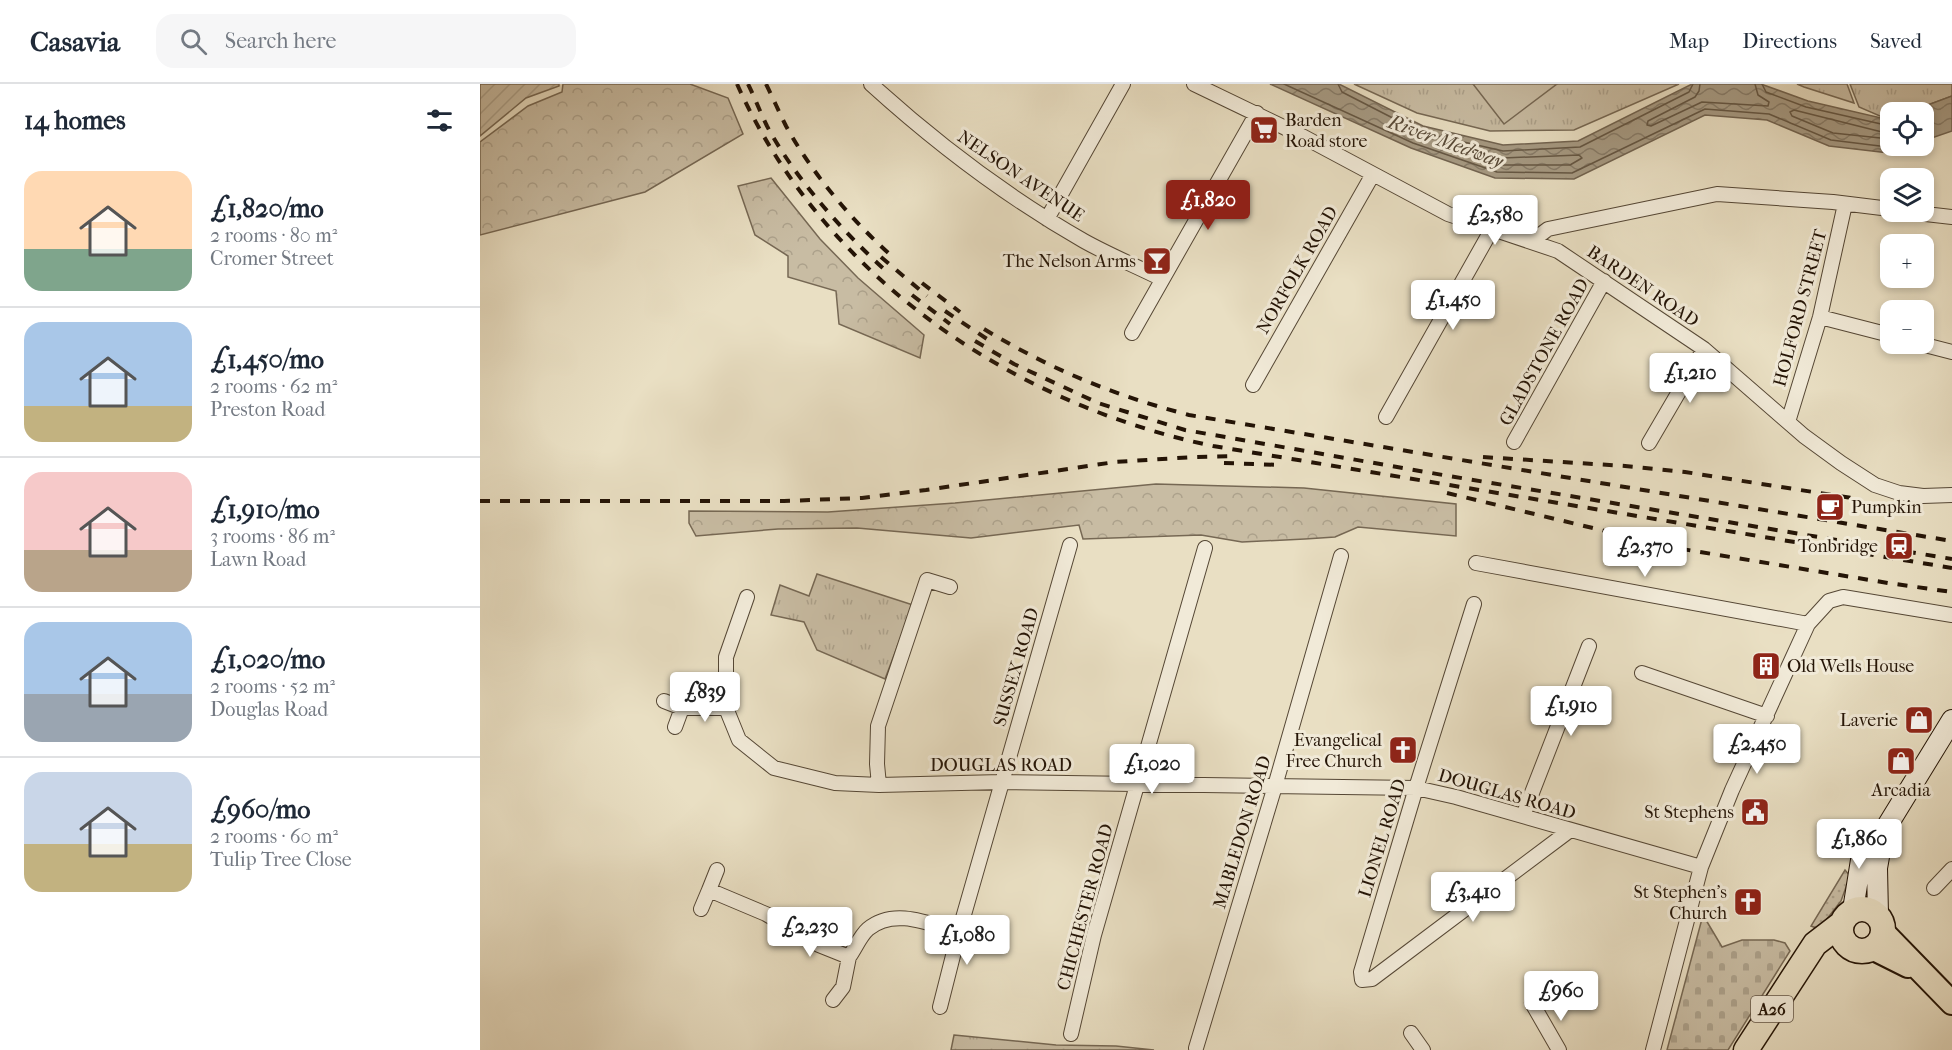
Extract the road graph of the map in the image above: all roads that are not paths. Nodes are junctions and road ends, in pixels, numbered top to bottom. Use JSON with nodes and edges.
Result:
{"nodes":[{"id":1,"x":871,"y":84,"type":"edge"},
{"id":2,"x":1123,"y":84,"type":"edge"},
{"id":3,"x":1194,"y":84,"type":"edge"},
{"id":4,"x":1257,"y":113,"type":"junction"},
{"id":5,"x":1372,"y":174,"type":"junction"},
{"id":6,"x":1845,"y":204,"type":"junction"},
{"id":7,"x":1880,"y":208,"type":"edge"},
{"id":8,"x":1934,"y":215,"type":"edge"},
{"id":9,"x":1952,"y":217,"type":"edge"},
{"id":10,"x":1047,"y":219,"type":"junction"},
{"id":11,"x":1492,"y":229,"type":"junction"},
{"id":12,"x":1532,"y":241,"type":"junction"},
{"id":13,"x":1162,"y":279,"type":"junction"},
{"id":14,"x":1604,"y":281,"type":"junction"},
{"id":15,"x":1820,"y":317,"type":"junction"},
{"id":16,"x":1880,"y":332,"type":"edge"},
{"id":17,"x":1132,"y":333,"type":"dead end"},
{"id":18,"x":1934,"y":347,"type":"edge"},
{"id":19,"x":1704,"y":349,"type":"junction"},
{"id":20,"x":1952,"y":352,"type":"edge"},
{"id":21,"x":1253,"y":385,"type":"dead end"},
{"id":22,"x":1386,"y":417,"type":"dead end"},
{"id":23,"x":1788,"y":422,"type":"junction"},
{"id":24,"x":1515,"y":442,"type":"dead end"},
{"id":25,"x":1649,"y":443,"type":"dead end"},
{"id":26,"x":1952,"y":495,"type":"edge"},
{"id":27,"x":1070,"y":545,"type":"dead end"},
{"id":28,"x":1205,"y":548,"type":"dead end"},
{"id":29,"x":1341,"y":556,"type":"dead end"},
{"id":30,"x":1476,"y":563,"type":"dead end"},
{"id":31,"x":950,"y":587,"type":"dead end"},
{"id":32,"x":747,"y":597,"type":"dead end"},
{"id":33,"x":1474,"y":604,"type":"dead end"},
{"id":34,"x":1952,"y":615,"type":"edge"},
{"id":35,"x":1808,"y":624,"type":"junction"},
{"id":36,"x":1589,"y":646,"type":"dead end"},
{"id":37,"x":1642,"y":673,"type":"dead end"},
{"id":38,"x":664,"y":701,"type":"dead end"},
{"id":39,"x":682,"y":708,"type":"junction"},
{"id":40,"x":726,"y":708,"type":"junction"},
{"id":41,"x":1767,"y":716,"type":"junction"},
{"id":42,"x":1952,"y":720,"type":"edge"},
{"id":43,"x":675,"y":727,"type":"dead end"},
{"id":44,"x":1002,"y":782,"type":"junction"},
{"id":45,"x":1138,"y":784,"type":"junction"},
{"id":46,"x":879,"y":785,"type":"junction"},
{"id":47,"x":1275,"y":786,"type":"junction"},
{"id":48,"x":1416,"y":788,"type":"junction"},
{"id":49,"x":1523,"y":816,"type":"junction"},
{"id":50,"x":1569,"y":831,"type":"junction"},
{"id":51,"x":1884,"y":831,"type":"junction"},
{"id":52,"x":1701,"y":867,"type":"junction"},
{"id":53,"x":1952,"y":869,"type":"edge"},
{"id":54,"x":717,"y":870,"type":"dead end"},
{"id":55,"x":1934,"y":888,"type":"dead end"},
{"id":56,"x":709,"y":890,"type":"junction"},
{"id":57,"x":701,"y":909,"type":"dead end"},
{"id":58,"x":1847,"y":917,"type":"junction"},
{"id":59,"x":959,"y":932,"type":"junction"},
{"id":60,"x":1871,"y":936,"type":"junction"},
{"id":61,"x":849,"y":957,"type":"junction"},
{"id":62,"x":1798,"y":969,"type":"junction"},
{"id":63,"x":1541,"y":993,"type":"dead end"},
{"id":64,"x":833,"y":1000,"type":"dead end"},
{"id":65,"x":1952,"y":1003,"type":"edge"},
{"id":66,"x":940,"y":1007,"type":"dead end"},
{"id":67,"x":1411,"y":1033,"type":"dead end"},
{"id":68,"x":1071,"y":1034,"type":"dead end"},
{"id":69,"x":1196,"y":1048,"type":"dead end"},
{"id":70,"x":1423,"y":1050,"type":"edge"},
{"id":71,"x":1558,"y":1050,"type":"edge"},
{"id":72,"x":1653,"y":1050,"type":"edge"},
{"id":73,"x":1746,"y":1050,"type":"edge"}],
"edges":[{"from":1,"to":10,"type":"street","name":"NELSON AVENUE"},
{"from":2,"to":10,"type":"street"},
{"from":3,"to":4,"type":"street","name":"BARDEN ROAD"},
{"from":4,"to":5,"type":"street","name":"BARDEN ROAD"},
{"from":4,"to":13,"type":"street"},
{"from":5,"to":11,"type":"street","name":"BARDEN ROAD"},
{"from":5,"to":21,"type":"street","name":"NORFOLK ROAD"},
{"from":6,"to":7,"type":"street"},
{"from":6,"to":12,"type":"street"},
{"from":6,"to":15,"type":"street","name":"HOLFORD STREET"},
{"from":8,"to":9,"type":"street"},
{"from":10,"to":13,"type":"street","name":"NELSON AVENUE"},
{"from":11,"to":12,"type":"street","name":"BARDEN ROAD"},
{"from":11,"to":22,"type":"street"},
{"from":12,"to":14,"type":"street","name":"BARDEN ROAD"},
{"from":13,"to":17,"type":"street"},
{"from":14,"to":19,"type":"street","name":"BARDEN ROAD"},
{"from":14,"to":24,"type":"street","name":"GLADSTONE ROAD"},
{"from":15,"to":16,"type":"street"},
{"from":15,"to":23,"type":"street","name":"HOLFORD STREET"},
{"from":18,"to":20,"type":"street"},
{"from":19,"to":23,"type":"street","name":"BARDEN ROAD"},
{"from":19,"to":25,"type":"street"},
{"from":23,"to":26,"type":"street","name":"BARDEN ROAD"},
{"from":27,"to":44,"type":"street","name":"SUSSEX ROAD"},
{"from":28,"to":45,"type":"street","name":"CHICHESTER ROAD"},
{"from":29,"to":47,"type":"street","name":"MABLEDON ROAD"},
{"from":30,"to":35,"type":"street"},
{"from":31,"to":46,"type":"street"},
{"from":32,"to":40,"type":"street","name":"DOUGLAS ROAD"},
{"from":33,"to":48,"type":"street","name":"LIONEL ROAD"},
{"from":34,"to":35,"type":"street"},
{"from":35,"to":41,"type":"street"},
{"from":36,"to":49,"type":"street"},
{"from":37,"to":41,"type":"street"},
{"from":38,"to":39,"type":"street"},
{"from":39,"to":40,"type":"street"},
{"from":39,"to":43,"type":"street"},
{"from":40,"to":46,"type":"street","name":"DOUGLAS ROAD"},
{"from":41,"to":52,"type":"street"},
{"from":42,"to":51,"type":"main road"},
{"from":44,"to":45,"type":"street","name":"DOUGLAS ROAD"},
{"from":44,"to":46,"type":"street","name":"DOUGLAS ROAD"},
{"from":44,"to":59,"type":"street","name":"SUSSEX ROAD"},
{"from":45,"to":47,"type":"street","name":"DOUGLAS ROAD"},
{"from":45,"to":68,"type":"street","name":"CHICHESTER ROAD"},
{"from":47,"to":48,"type":"street","name":"DOUGLAS ROAD"},
{"from":47,"to":69,"type":"street","name":"MABLEDON ROAD"},
{"from":48,"to":49,"type":"street","name":"DOUGLAS ROAD"},
{"from":48,"to":50,"type":"street","name":"LIONEL ROAD"},
{"from":49,"to":50,"type":"street","name":"DOUGLAS ROAD"},
{"from":50,"to":52,"type":"street","name":"DOUGLAS ROAD"},
{"from":51,"to":58,"type":"main road"},
{"from":51,"to":60,"type":"main road"},
{"from":52,"to":72,"type":"street"},
{"from":53,"to":55,"type":"street"},
{"from":54,"to":56,"type":"street"},
{"from":56,"to":57,"type":"street"},
{"from":56,"to":61,"type":"street"},
{"from":58,"to":60,"type":"highway"},
{"from":58,"to":60,"type":"highway"},
{"from":58,"to":62,"type":"highway","number":"A26"},
{"from":59,"to":61,"type":"street"},
{"from":59,"to":66,"type":"street","name":"SUSSEX ROAD"},
{"from":60,"to":62,"type":"highway"},
{"from":60,"to":65,"type":"main road"},
{"from":61,"to":64,"type":"street"},
{"from":62,"to":73,"type":"highway","number":"A26"},
{"from":63,"to":71,"type":"street"},
{"from":67,"to":70,"type":"street"}]}
